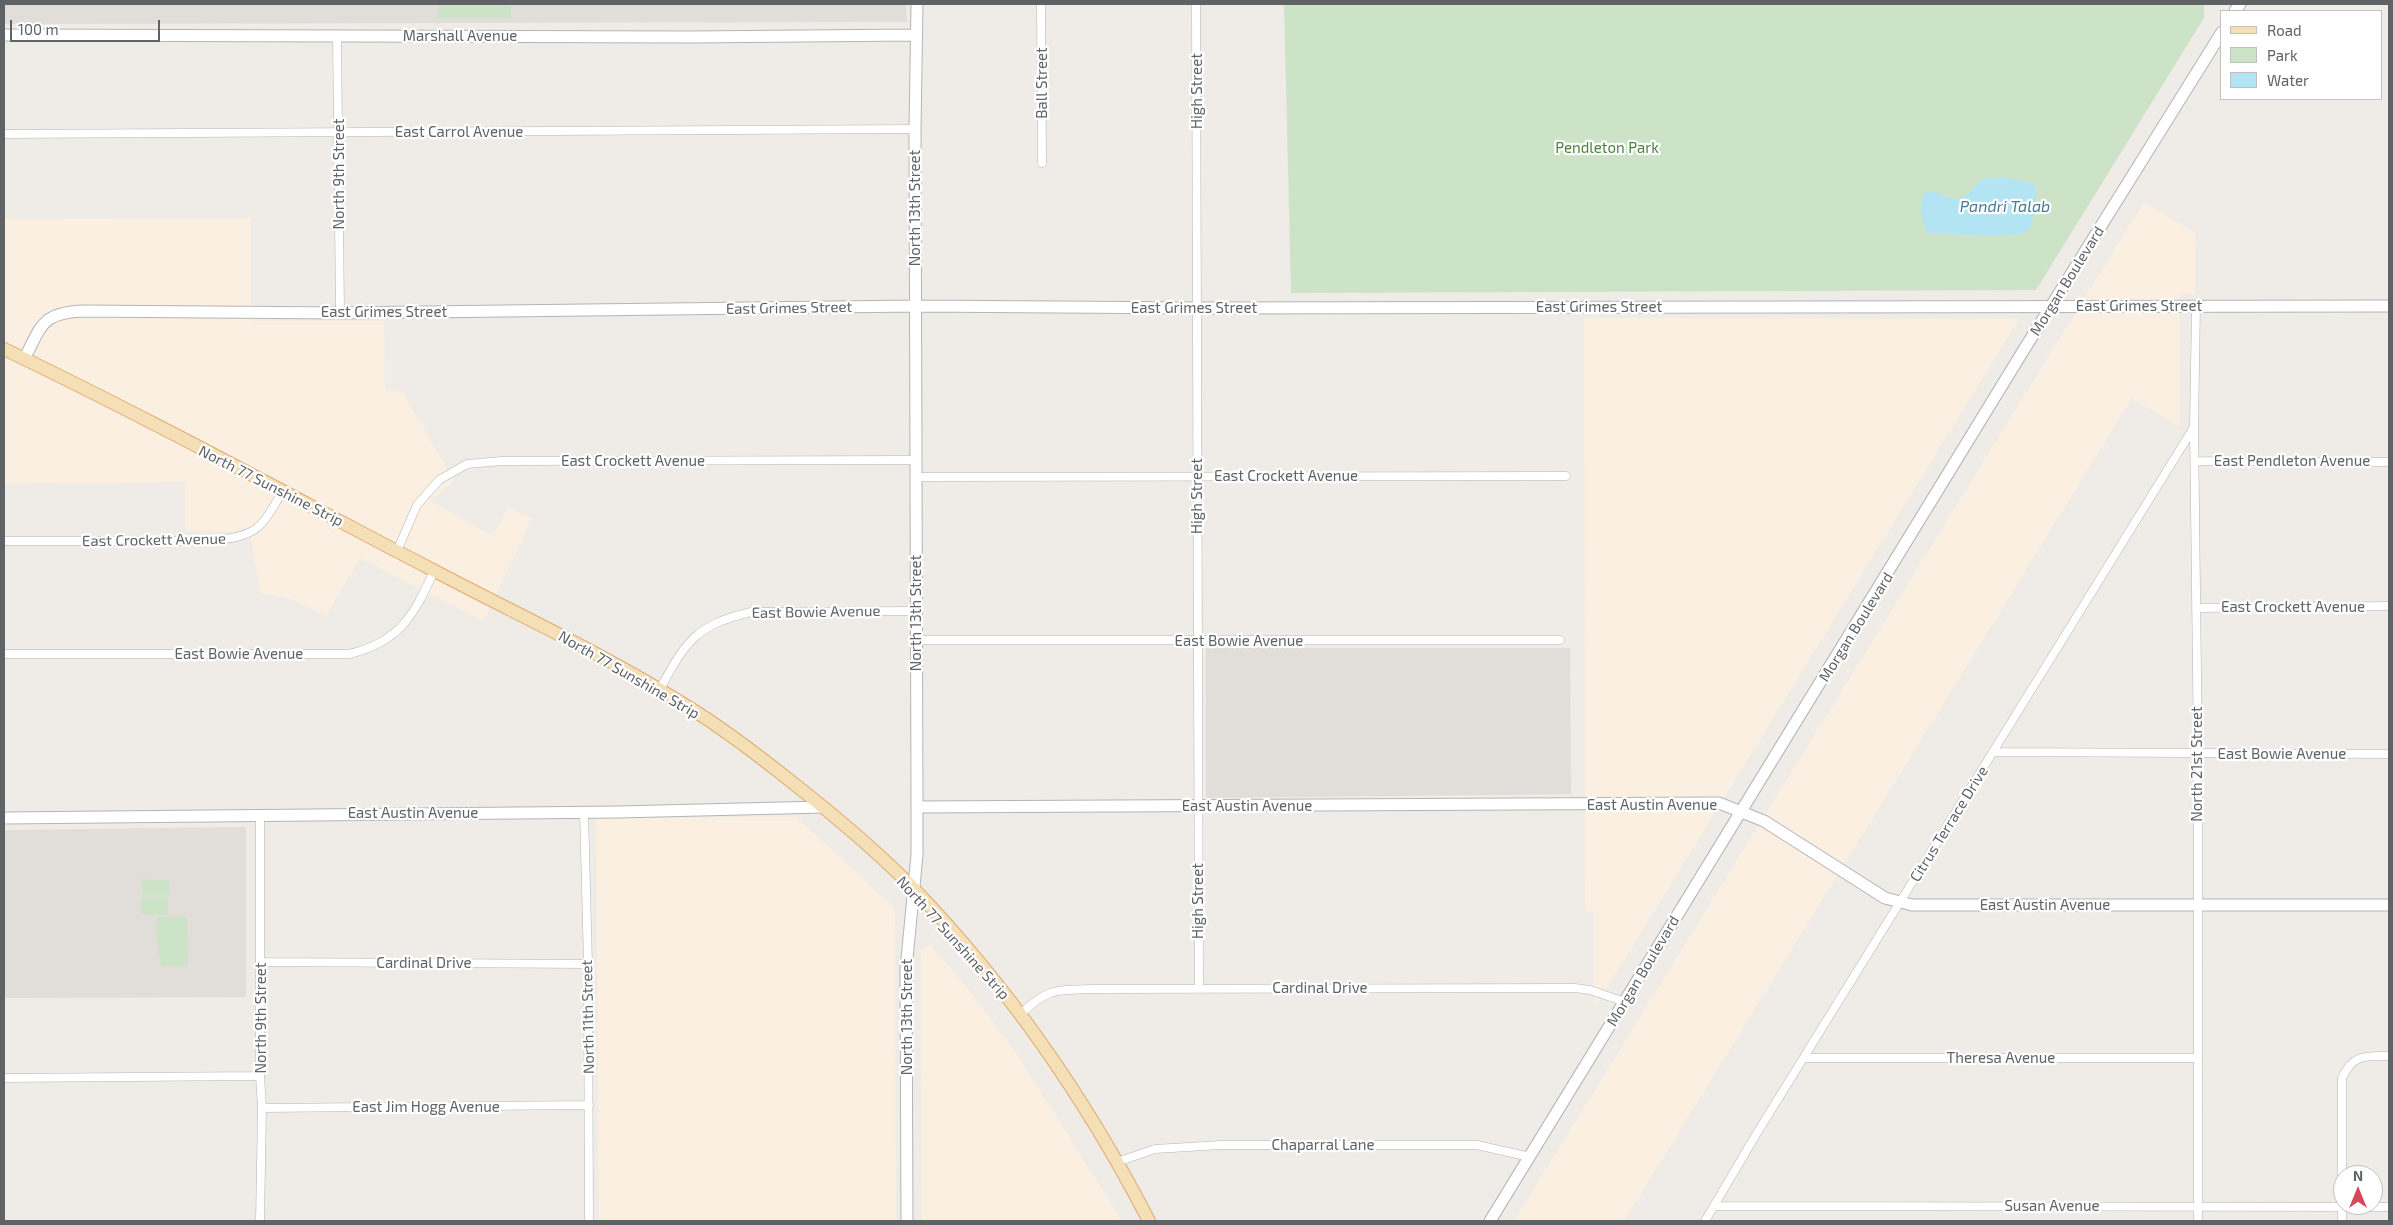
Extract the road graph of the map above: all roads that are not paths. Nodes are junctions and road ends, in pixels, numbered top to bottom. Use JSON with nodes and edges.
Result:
{"nodes":[{"id":1,"x":917,"y":4,"type":"edge"},
{"id":2,"x":1041,"y":4,"type":"edge"},
{"id":3,"x":1196,"y":4,"type":"edge"},
{"id":4,"x":4,"y":35,"type":"edge"},
{"id":5,"x":337,"y":35,"type":"junction"},
{"id":6,"x":915,"y":35,"type":"junction"},
{"id":7,"x":2220,"y":35,"type":"edge"},
{"id":8,"x":915,"y":129,"type":"junction"},
{"id":9,"x":340,"y":132,"type":"junction"},
{"id":10,"x":4,"y":134,"type":"edge"},
{"id":11,"x":1042,"y":163,"type":"dead end"},
{"id":12,"x":915,"y":306,"type":"junction"},
{"id":13,"x":2052,"y":306,"type":"junction"},
{"id":14,"x":2196,"y":306,"type":"junction"},
{"id":15,"x":2389,"y":306,"type":"edge"},
{"id":16,"x":1196,"y":308,"type":"junction"},
{"id":17,"x":340,"y":313,"type":"junction"},
{"id":18,"x":4,"y":349,"type":"edge"},
{"id":19,"x":24,"y":359,"type":"junction"},
{"id":20,"x":2194,"y":427,"type":"junction"},
{"id":21,"x":916,"y":460,"type":"junction"},
{"id":22,"x":2195,"y":461,"type":"junction"},
{"id":23,"x":2389,"y":462,"type":"edge"},
{"id":24,"x":1197,"y":476,"type":"junction"},
{"id":25,"x":1566,"y":476,"type":"dead end"},
{"id":26,"x":916,"y":477,"type":"junction"},
{"id":27,"x":282,"y":492,"type":"junction"},
{"id":28,"x":4,"y":541,"type":"edge"},
{"id":29,"x":397,"y":551,"type":"junction"},
{"id":30,"x":434,"y":571,"type":"junction"},
{"id":31,"x":2389,"y":606,"type":"edge"},
{"id":32,"x":2196,"y":608,"type":"junction"},
{"id":33,"x":916,"y":611,"type":"junction"},
{"id":34,"x":917,"y":640,"type":"junction"},
{"id":35,"x":1560,"y":640,"type":"dead end"},
{"id":36,"x":1198,"y":642,"type":"junction"},
{"id":37,"x":4,"y":654,"type":"edge"},
{"id":38,"x":660,"y":689,"type":"junction"},
{"id":39,"x":1994,"y":752,"type":"junction"},
{"id":40,"x":2198,"y":754,"type":"junction"},
{"id":41,"x":2389,"y":754,"type":"edge"},
{"id":42,"x":1198,"y":806,"type":"junction"},
{"id":43,"x":823,"y":807,"type":"junction"},
{"id":44,"x":917,"y":808,"type":"junction"},
{"id":45,"x":584,"y":812,"type":"junction"},
{"id":46,"x":1742,"y":812,"type":"junction"},
{"id":47,"x":260,"y":815,"type":"junction"},
{"id":48,"x":4,"y":818,"type":"edge"},
{"id":49,"x":914,"y":889,"type":"junction"},
{"id":50,"x":1900,"y":903,"type":"junction"},
{"id":51,"x":2389,"y":905,"type":"edge"},
{"id":52,"x":2196,"y":906,"type":"junction"},
{"id":53,"x":261,"y":962,"type":"junction"},
{"id":54,"x":588,"y":964,"type":"junction"},
{"id":55,"x":1199,"y":989,"type":"junction"},
{"id":56,"x":1625,"y":1002,"type":"junction"},
{"id":57,"x":1020,"y":1015,"type":"junction"},
{"id":58,"x":2389,"y":1056,"type":"edge"},
{"id":59,"x":1804,"y":1058,"type":"junction"},
{"id":60,"x":2197,"y":1058,"type":"junction"},
{"id":61,"x":260,"y":1076,"type":"junction"},
{"id":62,"x":4,"y":1078,"type":"edge"},
{"id":63,"x":589,"y":1105,"type":"junction"},
{"id":64,"x":262,"y":1108,"type":"junction"},
{"id":65,"x":1530,"y":1157,"type":"junction"},
{"id":66,"x":1117,"y":1162,"type":"junction"},
{"id":67,"x":2342,"y":1165,"type":"edge"},
{"id":68,"x":1715,"y":1206,"type":"junction"},
{"id":69,"x":2198,"y":1206,"type":"junction"},
{"id":70,"x":2333,"y":1207,"type":"edge"},
{"id":71,"x":260,"y":1221,"type":"edge"},
{"id":72,"x":589,"y":1221,"type":"edge"},
{"id":73,"x":907,"y":1221,"type":"edge"},
{"id":74,"x":1149,"y":1221,"type":"edge"},
{"id":75,"x":1490,"y":1221,"type":"edge"},
{"id":76,"x":1705,"y":1221,"type":"edge"},
{"id":77,"x":2198,"y":1221,"type":"edge"}],
"edges":[{"from":1,"to":6,"type":"street","name":"North 13th Street"},
{"from":2,"to":11,"type":"street","name":"Ball Street"},
{"from":3,"to":16,"type":"street","name":"High Street"},
{"from":4,"to":5,"type":"street","name":"Marshall Avenue"},
{"from":5,"to":6,"type":"street","name":"Marshall Avenue"},
{"from":5,"to":9,"type":"street","name":"North 9th Street"},
{"from":6,"to":8,"type":"street","name":"North 13th Street"},
{"from":7,"to":13,"type":"street","name":"Morgan Boulevard"},
{"from":8,"to":9,"type":"street","name":"East Carrol Avenue"},
{"from":8,"to":12,"type":"street","name":"North 13th Street"},
{"from":9,"to":10,"type":"street","name":"East Carrol Avenue"},
{"from":9,"to":17,"type":"street","name":"North 9th Street"},
{"from":12,"to":16,"type":"street","name":"East Grimes Street"},
{"from":12,"to":17,"type":"street","name":"East Grimes Street"},
{"from":12,"to":21,"type":"street","name":"North 13th Street"},
{"from":13,"to":14,"type":"street","name":"East Grimes Street"},
{"from":13,"to":16,"type":"street","name":"East Grimes Street"},
{"from":13,"to":46,"type":"street","name":"Morgan Boulevard"},
{"from":14,"to":15,"type":"street","name":"East Grimes Street"},
{"from":14,"to":20,"type":"street","name":"North 21st Street"},
{"from":16,"to":24,"type":"street","name":"High Street"},
{"from":17,"to":19,"type":"street","name":"East Grimes Street"},
{"from":18,"to":19,"type":"main road","name":"North 77 Sunshine Strip"},
{"from":19,"to":27,"type":"main road","name":"North 77 Sunshine Strip"},
{"from":20,"to":22,"type":"street","name":"North 21st Street"},
{"from":20,"to":39,"type":"street","name":"Citrus Terrace Drive"},
{"from":21,"to":26,"type":"street","name":"North 13th Street"},
{"from":21,"to":29,"type":"street","name":"East Crockett Avenue"},
{"from":22,"to":23,"type":"street","name":"East Pendleton Avenue"},
{"from":22,"to":32,"type":"street","name":"North 21st Street"},
{"from":24,"to":25,"type":"street","name":"East Crockett Avenue"},
{"from":24,"to":26,"type":"street","name":"East Crockett Avenue"},
{"from":24,"to":36,"type":"street","name":"High Street"},
{"from":26,"to":33,"type":"street","name":"North 13th Street"},
{"from":27,"to":28,"type":"street","name":"East Crockett Avenue"},
{"from":27,"to":29,"type":"main road","name":"North 77 Sunshine Strip"},
{"from":29,"to":30,"type":"main road","name":"North 77 Sunshine Strip"},
{"from":30,"to":37,"type":"street","name":"East Bowie Avenue"},
{"from":30,"to":38,"type":"main road","name":"North 77 Sunshine Strip"},
{"from":31,"to":32,"type":"street","name":"East Crockett Avenue"},
{"from":32,"to":40,"type":"street","name":"North 21st Street"},
{"from":33,"to":34,"type":"street","name":"North 13th Street"},
{"from":33,"to":38,"type":"street","name":"East Bowie Avenue"},
{"from":34,"to":36,"type":"street","name":"East Bowie Avenue"},
{"from":34,"to":44,"type":"street","name":"North 13th Street"},
{"from":35,"to":36,"type":"street","name":"East Bowie Avenue"},
{"from":36,"to":42,"type":"street","name":"High Street"},
{"from":38,"to":43,"type":"main road","name":"North 77 Sunshine Strip"},
{"from":39,"to":40,"type":"street","name":"East Bowie Avenue"},
{"from":39,"to":50,"type":"street","name":"Citrus Terrace Drive"},
{"from":40,"to":41,"type":"street","name":"East Bowie Avenue"},
{"from":40,"to":52,"type":"street","name":"North 21st Street"},
{"from":42,"to":44,"type":"street","name":"East Austin Avenue"},
{"from":42,"to":46,"type":"street","name":"East Austin Avenue"},
{"from":42,"to":55,"type":"street","name":"High Street"},
{"from":43,"to":45,"type":"street","name":"East Austin Avenue"},
{"from":43,"to":49,"type":"main road","name":"North 77 Sunshine Strip"},
{"from":44,"to":49,"type":"street","name":"North 13th Street"},
{"from":45,"to":47,"type":"street","name":"East Austin Avenue"},
{"from":45,"to":54,"type":"street","name":"North 11th Street"},
{"from":46,"to":50,"type":"street","name":"East Austin Avenue"},
{"from":46,"to":56,"type":"street","name":"Morgan Boulevard"},
{"from":47,"to":48,"type":"street","name":"East Austin Avenue"},
{"from":47,"to":53,"type":"street","name":"North 9th Street"},
{"from":49,"to":57,"type":"main road","name":"North 77 Sunshine Strip"},
{"from":49,"to":73,"type":"street","name":"North 13th Street"},
{"from":50,"to":52,"type":"street","name":"East Austin Avenue"},
{"from":50,"to":59,"type":"street","name":"Citrus Terrace Drive"},
{"from":51,"to":52,"type":"street","name":"East Austin Avenue"},
{"from":52,"to":60,"type":"street","name":"North 21st Street"},
{"from":53,"to":54,"type":"street","name":"Cardinal Drive"},
{"from":53,"to":61,"type":"street","name":"North 9th Street"},
{"from":54,"to":63,"type":"street","name":"North 11th Street"},
{"from":55,"to":56,"type":"street","name":"Cardinal Drive"},
{"from":55,"to":57,"type":"street","name":"Cardinal Drive"},
{"from":56,"to":65,"type":"street","name":"Morgan Boulevard"},
{"from":57,"to":66,"type":"main road","name":"North 77 Sunshine Strip"},
{"from":58,"to":67,"type":"street"},
{"from":59,"to":60,"type":"street","name":"Theresa Avenue"},
{"from":59,"to":68,"type":"street","name":"Citrus Terrace Drive"},
{"from":60,"to":69,"type":"street","name":"North 21st Street"},
{"from":61,"to":62,"type":"street"},
{"from":61,"to":64,"type":"street","name":"North 9th Street"},
{"from":63,"to":64,"type":"street","name":"East Jim Hogg Avenue"},
{"from":63,"to":72,"type":"street","name":"North 11th Street"},
{"from":64,"to":71,"type":"street","name":"North 9th Street"},
{"from":65,"to":66,"type":"street","name":"Chaparral Lane"},
{"from":65,"to":75,"type":"street","name":"Morgan Boulevard"},
{"from":66,"to":74,"type":"main road","name":"North 77 Sunshine Strip"},
{"from":68,"to":69,"type":"street","name":"Susan Avenue"},
{"from":68,"to":76,"type":"street","name":"Citrus Terrace Drive"},
{"from":69,"to":70,"type":"street","name":"Susan Avenue"},
{"from":69,"to":77,"type":"street","name":"North 21st Street"}]}
